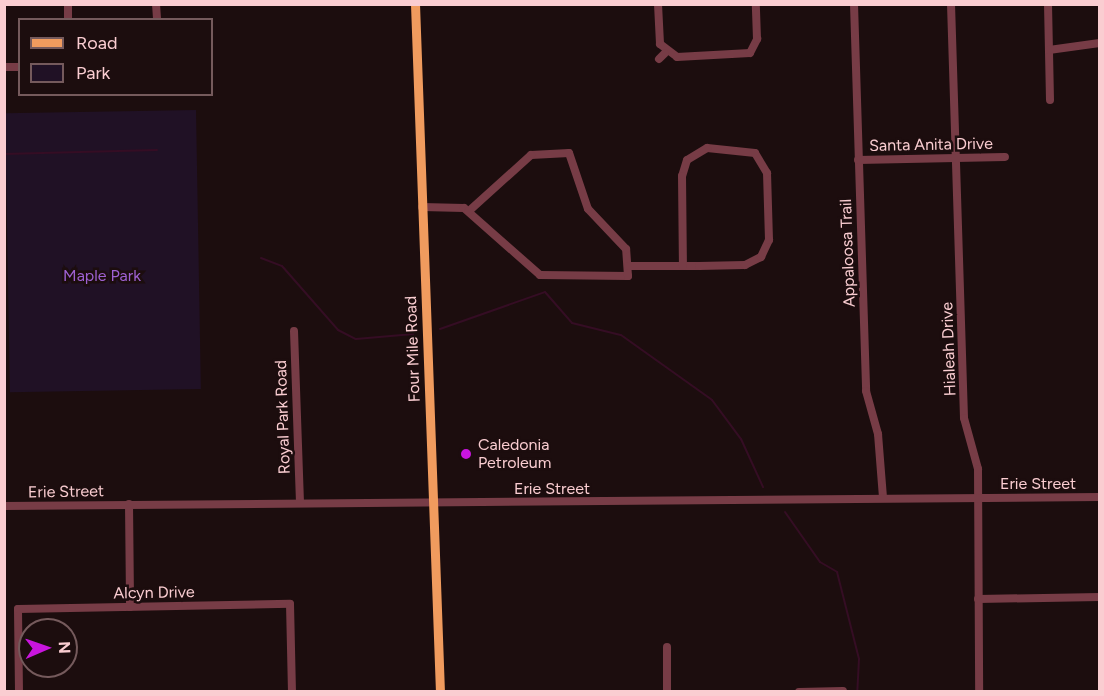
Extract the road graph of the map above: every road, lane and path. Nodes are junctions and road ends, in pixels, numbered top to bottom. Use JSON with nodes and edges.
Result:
{"nodes":[{"id":1,"x":415,"y":4,"type":"edge"},
{"id":2,"x":658,"y":4,"type":"edge"},
{"id":3,"x":756,"y":4,"type":"edge"},
{"id":4,"x":854,"y":4,"type":"edge"},
{"id":5,"x":951,"y":4,"type":"edge"},
{"id":6,"x":1048,"y":4,"type":"edge"},
{"id":7,"x":1100,"y":43,"type":"edge"},
{"id":8,"x":1049,"y":50,"type":"junction"},
{"id":9,"x":665,"y":52,"type":"junction"},
{"id":10,"x":659,"y":59,"type":"dead end"},
{"id":11,"x":1050,"y":100,"type":"dead end"},
{"id":12,"x":956,"y":158,"type":"junction"},
{"id":13,"x":1005,"y":158,"type":"dead end"},
{"id":14,"x":858,"y":160,"type":"junction"},
{"id":15,"x":423,"y":207,"type":"junction"},
{"id":16,"x":469,"y":211,"type":"junction"},
{"id":17,"x":683,"y":266,"type":"junction"},
{"id":18,"x":628,"y":267,"type":"junction"},
{"id":19,"x":294,"y":331,"type":"dead end"},
{"id":20,"x":1100,"y":497,"type":"edge"},
{"id":21,"x":883,"y":498,"type":"junction"},
{"id":22,"x":978,"y":498,"type":"junction"},
{"id":23,"x":300,"y":502,"type":"junction"},
{"id":24,"x":432,"y":503,"type":"junction"},
{"id":25,"x":129,"y":504,"type":"junction"},
{"id":26,"x":4,"y":506,"type":"edge"},
{"id":27,"x":1100,"y":597,"type":"edge"},
{"id":28,"x":978,"y":599,"type":"junction"},
{"id":29,"x":130,"y":607,"type":"junction"},
{"id":30,"x":667,"y":647,"type":"dead end"},
{"id":31,"x":843,"y":691,"type":"edge"},
{"id":32,"x":20,"y":692,"type":"edge"},
{"id":33,"x":292,"y":692,"type":"edge"},
{"id":34,"x":440,"y":692,"type":"edge"},
{"id":35,"x":667,"y":692,"type":"edge"},
{"id":36,"x":799,"y":692,"type":"edge"},
{"id":37,"x":980,"y":692,"type":"edge"}],
"edges":[{"from":1,"to":15,"type":"main road","name":"Four Mile Road"},
{"from":2,"to":9,"type":"street"},
{"from":3,"to":9,"type":"street"},
{"from":4,"to":14,"type":"street","name":"Appaloosa Trail"},
{"from":5,"to":12,"type":"street","name":"Hialeah Drive"},
{"from":6,"to":8,"type":"street"},
{"from":7,"to":8,"type":"street"},
{"from":8,"to":11,"type":"street"},
{"from":9,"to":10,"type":"street"},
{"from":12,"to":13,"type":"street","name":"Santa Anita Drive"},
{"from":12,"to":14,"type":"street","name":"Santa Anita Drive"},
{"from":12,"to":22,"type":"street","name":"Hialeah Drive"},
{"from":14,"to":21,"type":"street","name":"Appaloosa Trail"},
{"from":15,"to":16,"type":"street"},
{"from":15,"to":24,"type":"main road","name":"Four Mile Road"},
{"from":16,"to":18,"type":"street"},
{"from":16,"to":18,"type":"street"},
{"from":17,"to":17,"type":"street"},
{"from":17,"to":18,"type":"street"},
{"from":19,"to":23,"type":"street","name":"Royal Park Road"},
{"from":20,"to":22,"type":"street","name":"Erie Street"},
{"from":21,"to":22,"type":"street","name":"Erie Street"},
{"from":21,"to":24,"type":"street","name":"Erie Street"},
{"from":22,"to":28,"type":"street","name":"Hialeah Drive"},
{"from":23,"to":24,"type":"street","name":"Erie Street"},
{"from":23,"to":25,"type":"street","name":"Erie Street"},
{"from":24,"to":34,"type":"main road","name":"Four Mile Road"},
{"from":25,"to":26,"type":"street","name":"Erie Street"},
{"from":25,"to":29,"type":"street"},
{"from":27,"to":28,"type":"street"},
{"from":28,"to":37,"type":"street","name":"Hialeah Drive"},
{"from":29,"to":32,"type":"street","name":"Alcyn Drive"},
{"from":29,"to":33,"type":"street","name":"Alcyn Drive"},
{"from":30,"to":35,"type":"street"},
{"from":31,"to":36,"type":"street"}]}
